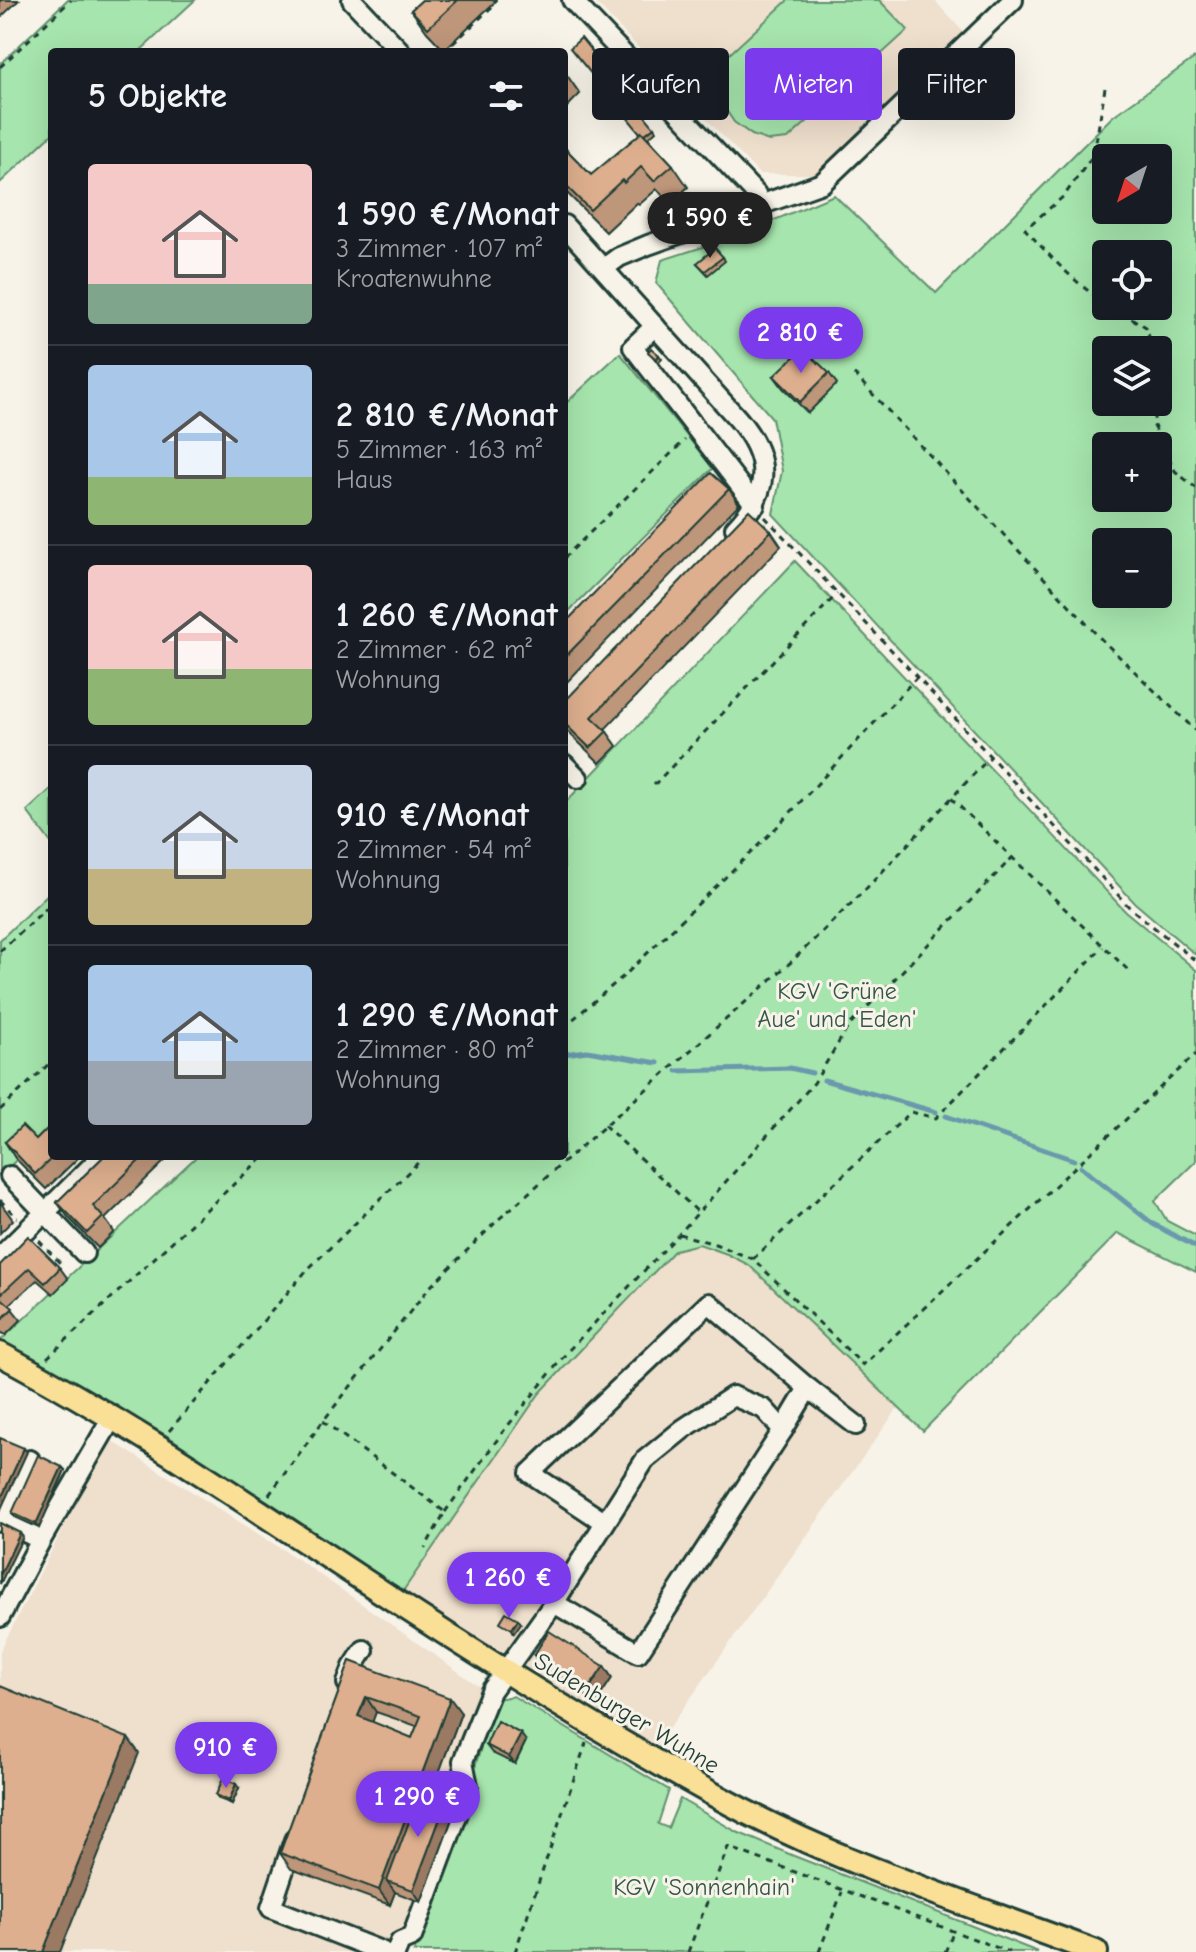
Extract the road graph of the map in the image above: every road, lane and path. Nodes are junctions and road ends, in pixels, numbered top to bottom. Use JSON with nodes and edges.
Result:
{"nodes":[{"id":1,"x":71,"y":0,"type":"edge"},
{"id":2,"x":352,"y":0,"type":"edge"},
{"id":3,"x":572,"y":0,"type":"edge"},
{"id":4,"x":1013,"y":0,"type":"edge"},
{"id":5,"x":496,"y":3,"type":"dead end"},
{"id":6,"x":397,"y":48,"type":"edge"},
{"id":7,"x":448,"y":48,"type":"edge"},
{"id":8,"x":0,"y":67,"type":"edge"},
{"id":9,"x":1105,"y":88,"type":"dead end"},
{"id":10,"x":761,"y":206,"type":"junction"},
{"id":11,"x":568,"y":229,"type":"edge"},
{"id":12,"x":604,"y":268,"type":"junction"},
{"id":13,"x":1092,"y":295,"type":"edge"},
{"id":14,"x":1134,"y":320,"type":"edge"},
{"id":15,"x":655,"y":326,"type":"junction"},
{"id":16,"x":1149,"y":336,"type":"edge"},
{"id":17,"x":854,"y":374,"type":"dead end"},
{"id":18,"x":1155,"y":416,"type":"edge"},
{"id":19,"x":688,"y":437,"type":"dead end"},
{"id":20,"x":1196,"y":488,"type":"edge"},
{"id":21,"x":755,"y":505,"type":"junction"},
{"id":22,"x":718,"y":546,"type":"edge"},
{"id":23,"x":568,"y":554,"type":"edge"},
{"id":24,"x":838,"y":593,"type":"junction"},
{"id":25,"x":917,"y":677,"type":"junction"},
{"id":26,"x":1196,"y":731,"type":"edge"},
{"id":27,"x":991,"y":756,"type":"junction"},
{"id":28,"x":568,"y":768,"type":"edge"},
{"id":29,"x":578,"y":778,"type":"dead end"},
{"id":30,"x":654,"y":785,"type":"dead end"},
{"id":31,"x":951,"y":798,"type":"junction"},
{"id":32,"x":1012,"y":858,"type":"junction"},
{"id":33,"x":48,"y":907,"type":"edge"},
{"id":34,"x":1103,"y":947,"type":"junction"},
{"id":35,"x":0,"y":951,"type":"edge"},
{"id":36,"x":1196,"y":961,"type":"edge"},
{"id":37,"x":1130,"y":972,"type":"dead end"},
{"id":38,"x":568,"y":1024,"type":"edge"},
{"id":39,"x":1196,"y":1054,"type":"edge"},
{"id":40,"x":48,"y":1065,"type":"edge"},
{"id":41,"x":0,"y":1110,"type":"edge"},
{"id":42,"x":604,"y":1125,"type":"junction"},
{"id":43,"x":568,"y":1157,"type":"edge"},
{"id":44,"x":98,"y":1160,"type":"edge"},
{"id":45,"x":260,"y":1160,"type":"edge"},
{"id":46,"x":421,"y":1160,"type":"edge"},
{"id":47,"x":565,"y":1160,"type":"edge"},
{"id":48,"x":10,"y":1176,"type":"dead end"},
{"id":49,"x":44,"y":1212,"type":"junction"},
{"id":50,"x":698,"y":1212,"type":"junction"},
{"id":51,"x":679,"y":1234,"type":"junction"},
{"id":52,"x":84,"y":1253,"type":"dead end"},
{"id":53,"x":0,"y":1257,"type":"edge"},
{"id":54,"x":753,"y":1259,"type":"junction"},
{"id":55,"x":0,"y":1354,"type":"edge"},
{"id":56,"x":40,"y":1365,"type":"dead end"},
{"id":57,"x":808,"y":1388,"type":"junction"},
{"id":58,"x":112,"y":1418,"type":"junction"},
{"id":59,"x":323,"y":1421,"type":"junction"},
{"id":60,"x":856,"y":1425,"type":"dead end"},
{"id":61,"x":783,"y":1430,"type":"junction"},
{"id":62,"x":166,"y":1435,"type":"dead end"},
{"id":63,"x":30,"y":1460,"type":"dead end"},
{"id":64,"x":264,"y":1501,"type":"dead end"},
{"id":65,"x":445,"y":1512,"type":"junction"},
{"id":66,"x":0,"y":1520,"type":"edge"},
{"id":67,"x":604,"y":1522,"type":"junction"},
{"id":68,"x":41,"y":1540,"type":"junction"},
{"id":69,"x":425,"y":1548,"type":"dead end"},
{"id":70,"x":554,"y":1603,"type":"junction"},
{"id":71,"x":0,"y":1617,"type":"edge"},
{"id":72,"x":364,"y":1650,"type":"dead end"},
{"id":73,"x":506,"y":1671,"type":"junction"},
{"id":74,"x":343,"y":1697,"type":"edge"},
{"id":75,"x":587,"y":1740,"type":"dead end"},
{"id":76,"x":302,"y":1818,"type":"edge"},
{"id":77,"x":842,"y":1891,"type":"junction"},
{"id":78,"x":954,"y":1931,"type":"junction"},
{"id":79,"x":383,"y":1952,"type":"edge"},
{"id":80,"x":396,"y":1952,"type":"edge"},
{"id":81,"x":515,"y":1952,"type":"edge"},
{"id":82,"x":688,"y":1952,"type":"edge"},
{"id":83,"x":819,"y":1952,"type":"edge"},
{"id":84,"x":945,"y":1952,"type":"edge"},
{"id":85,"x":1009,"y":1952,"type":"edge"},
{"id":86,"x":1096,"y":1952,"type":"edge"}],
"edges":[{"from":1,"to":8,"type":"path"},
{"from":2,"to":6,"type":"street"},
{"from":3,"to":10,"type":"street"},
{"from":4,"to":10,"type":"street"},
{"from":5,"to":7,"type":"path"},
{"from":9,"to":13,"type":"path"},
{"from":10,"to":12,"type":"street"},
{"from":11,"to":12,"type":"street"},
{"from":12,"to":15,"type":"street"},
{"from":14,"to":16,"type":"path"},
{"from":15,"to":21,"type":"street"},
{"from":15,"to":21,"type":"street"},
{"from":17,"to":26,"type":"path"},
{"from":18,"to":20,"type":"path"},
{"from":19,"to":23,"type":"path"},
{"from":21,"to":22,"type":"street"},
{"from":21,"to":24,"type":"path"},
{"from":24,"to":25,"type":"path"},
{"from":24,"to":30,"type":"path"},
{"from":25,"to":27,"type":"path"},
{"from":25,"to":38,"type":"path"},
{"from":27,"to":31,"type":"path"},
{"from":27,"to":36,"type":"path"},
{"from":28,"to":29,"type":"street"},
{"from":31,"to":32,"type":"path"},
{"from":31,"to":42,"type":"path"},
{"from":32,"to":34,"type":"path"},
{"from":32,"to":50,"type":"path"},
{"from":33,"to":35,"type":"path"},
{"from":34,"to":37,"type":"path"},
{"from":34,"to":54,"type":"path"},
{"from":39,"to":54,"type":"path"},
{"from":40,"to":41,"type":"path"},
{"from":42,"to":43,"type":"path"},
{"from":42,"to":50,"type":"path"},
{"from":44,"to":49,"type":"street"},
{"from":45,"to":56,"type":"path"},
{"from":46,"to":62,"type":"path"},
{"from":47,"to":59,"type":"path"},
{"from":48,"to":49,"type":"street"},
{"from":49,"to":52,"type":"street"},
{"from":49,"to":53,"type":"street"},
{"from":50,"to":51,"type":"path"},
{"from":51,"to":54,"type":"path"},
{"from":51,"to":65,"type":"path"},
{"from":55,"to":58,"type":"main road","name":"Sudenburger Wuhne"},
{"from":57,"to":60,"type":"street"},
{"from":57,"to":61,"type":"street"},
{"from":57,"to":67,"type":"street"},
{"from":58,"to":68,"type":"street"},
{"from":58,"to":73,"type":"main road","name":"Sudenburger Wuhne"},
{"from":59,"to":64,"type":"path"},
{"from":59,"to":65,"type":"path"},
{"from":61,"to":67,"type":"street"},
{"from":61,"to":70,"type":"street"},
{"from":63,"to":66,"type":"street"},
{"from":65,"to":69,"type":"path"},
{"from":66,"to":68,"type":"street"},
{"from":67,"to":70,"type":"street"},
{"from":68,"to":71,"type":"street"},
{"from":70,"to":73,"type":"street"},
{"from":72,"to":74,"type":"street"},
{"from":73,"to":80,"type":"street"},
{"from":73,"to":86,"type":"main road","name":"Sudenburger Wuhne"},
{"from":75,"to":81,"type":"path"},
{"from":76,"to":79,"type":"street"},
{"from":77,"to":78,"type":"path"},
{"from":77,"to":82,"type":"path"},
{"from":77,"to":83,"type":"path"},
{"from":78,"to":84,"type":"path"},
{"from":78,"to":85,"type":"path"}]}
